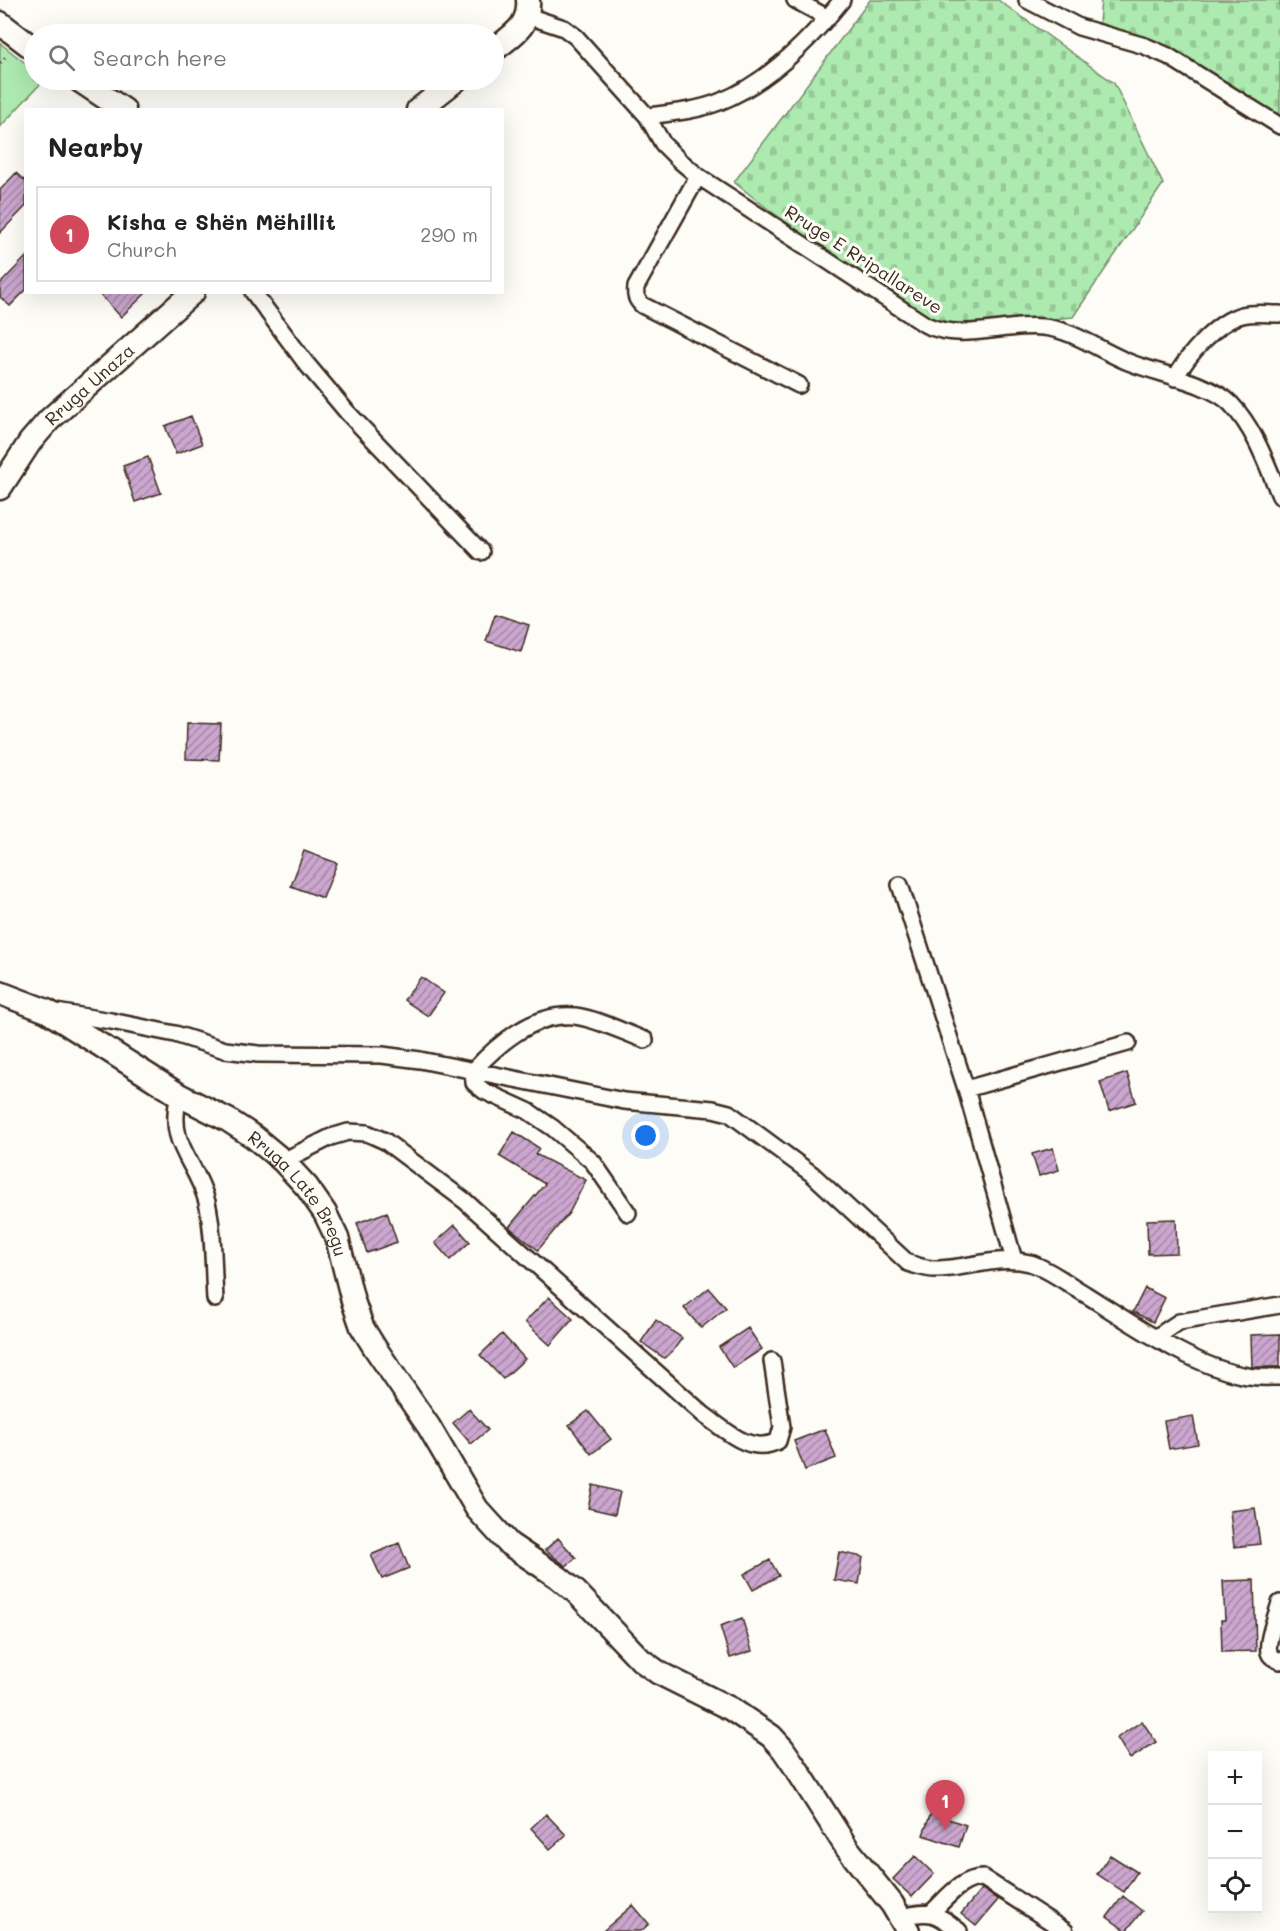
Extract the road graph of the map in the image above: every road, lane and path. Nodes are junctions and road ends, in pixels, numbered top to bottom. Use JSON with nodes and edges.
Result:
{"nodes":[{"id":1,"x":795,"y":0,"type":"edge"},
{"id":2,"x":842,"y":0,"type":"edge"},
{"id":3,"x":1027,"y":0,"type":"edge"},
{"id":4,"x":528,"y":8,"type":"edge"},
{"id":5,"x":828,"y":18,"type":"junction"},
{"id":6,"x":0,"y":23,"type":"edge"},
{"id":7,"x":24,"y":41,"type":"edge"},
{"id":8,"x":504,"y":42,"type":"edge"},
{"id":9,"x":8,"y":54,"type":"dead end"},
{"id":10,"x":0,"y":63,"type":"edge"},
{"id":11,"x":94,"y":90,"type":"edge"},
{"id":12,"x":443,"y":90,"type":"edge"},
{"id":13,"x":121,"y":108,"type":"edge"},
{"id":14,"x":421,"y":108,"type":"edge"},
{"id":15,"x":647,"y":116,"type":"junction"},
{"id":16,"x":1280,"y":126,"type":"edge"},
{"id":17,"x":698,"y":176,"type":"junction"},
{"id":18,"x":192,"y":294,"type":"edge"},
{"id":19,"x":254,"y":294,"type":"edge"},
{"id":20,"x":1280,"y":314,"type":"edge"},
{"id":21,"x":1175,"y":378,"type":"junction"},
{"id":22,"x":799,"y":384,"type":"dead end"},
{"id":23,"x":0,"y":488,"type":"edge"},
{"id":24,"x":1280,"y":496,"type":"edge"},
{"id":25,"x":481,"y":552,"type":"dead end"},
{"id":26,"x":900,"y":885,"type":"dead end"},
{"id":27,"x":0,"y":993,"type":"edge"},
{"id":28,"x":47,"y":1011,"type":"junction"},
{"id":29,"x":645,"y":1040,"type":"dead end"},
{"id":30,"x":1128,"y":1042,"type":"dead end"},
{"id":31,"x":473,"y":1071,"type":"junction"},
{"id":32,"x":966,"y":1089,"type":"junction"},
{"id":33,"x":179,"y":1095,"type":"junction"},
{"id":34,"x":283,"y":1161,"type":"junction"},
{"id":35,"x":628,"y":1213,"type":"dead end"},
{"id":36,"x":1014,"y":1260,"type":"junction"},
{"id":37,"x":215,"y":1299,"type":"dead end"},
{"id":38,"x":1280,"y":1305,"type":"edge"},
{"id":39,"x":1155,"y":1338,"type":"junction"},
{"id":40,"x":772,"y":1361,"type":"dead end"},
{"id":41,"x":1280,"y":1377,"type":"edge"},
{"id":42,"x":1280,"y":1603,"type":"edge"},
{"id":43,"x":1280,"y":1661,"type":"edge"},
{"id":44,"x":932,"y":1912,"type":"junction"},
{"id":45,"x":904,"y":1924,"type":"edge"},
{"id":46,"x":959,"y":1931,"type":"edge"},
{"id":47,"x":1065,"y":1931,"type":"edge"}],
"edges":[{"from":1,"to":5,"type":"street"},
{"from":2,"to":5,"type":"street"},
{"from":3,"to":16,"type":"street"},
{"from":4,"to":8,"type":"main road"},
{"from":4,"to":15,"type":"street","name":"Rruge E Rripallareve"},
{"from":5,"to":15,"type":"street"},
{"from":6,"to":7,"type":"main road"},
{"from":9,"to":10,"type":"path"},
{"from":11,"to":13,"type":"main road"},
{"from":12,"to":14,"type":"main road"},
{"from":15,"to":17,"type":"street","name":"Rruge E Rripallareve"},
{"from":17,"to":21,"type":"street","name":"Rruge E Rripallareve"},
{"from":17,"to":22,"type":"street"},
{"from":18,"to":23,"type":"main road","name":"Rruga Unaza"},
{"from":19,"to":25,"type":"street"},
{"from":20,"to":21,"type":"street"},
{"from":21,"to":24,"type":"street","name":"Rruge E Rripallareve"},
{"from":26,"to":32,"type":"street"},
{"from":27,"to":28,"type":"main road","name":"Rruga Late Bregu"},
{"from":28,"to":31,"type":"street"},
{"from":28,"to":33,"type":"main road","name":"Rruga Late Bregu"},
{"from":29,"to":31,"type":"street"},
{"from":30,"to":32,"type":"street"},
{"from":31,"to":35,"type":"street"},
{"from":31,"to":36,"type":"street"},
{"from":32,"to":36,"type":"street"},
{"from":33,"to":34,"type":"main road","name":"Rruga Late Bregu"},
{"from":33,"to":37,"type":"street"},
{"from":34,"to":40,"type":"street"},
{"from":34,"to":45,"type":"main road","name":"Rruga Late Bregu"},
{"from":36,"to":39,"type":"street"},
{"from":38,"to":39,"type":"street"},
{"from":39,"to":41,"type":"street"},
{"from":42,"to":43,"type":"street"},
{"from":44,"to":45,"type":"street"},
{"from":44,"to":46,"type":"street"},
{"from":44,"to":47,"type":"street"}]}
